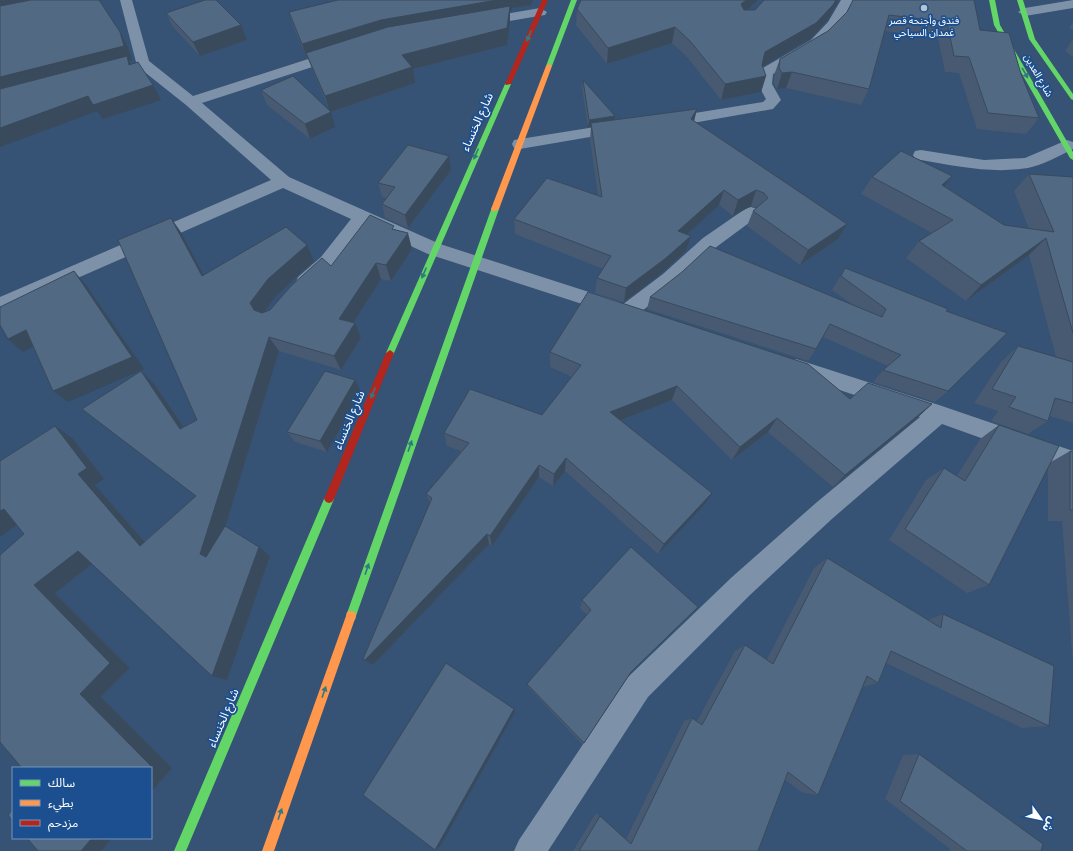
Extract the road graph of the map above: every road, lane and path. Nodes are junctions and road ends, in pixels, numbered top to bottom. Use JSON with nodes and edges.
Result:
{"nodes":[{"id":1,"x":126,"y":0,"type":"edge"},
{"id":2,"x":574,"y":0,"type":"edge"},
{"id":3,"x":847,"y":0,"type":"edge"},
{"id":4,"x":992,"y":0,"type":"edge"},
{"id":5,"x":1020,"y":0,"type":"edge"},
{"id":6,"x":1073,"y":4,"type":"edge"},
{"id":7,"x":542,"y":6,"type":"edge"},
{"id":8,"x":1025,"y":12,"type":"junction"},
{"id":9,"x":465,"y":25,"type":"edge"},
{"id":10,"x":353,"y":50,"type":"edge"},
{"id":11,"x":1073,"y":98,"type":"edge"},
{"id":12,"x":191,"y":102,"type":"junction"},
{"id":13,"x":651,"y":125,"type":"edge"},
{"id":14,"x":636,"y":127,"type":"edge"},
{"id":15,"x":520,"y":144,"type":"junction"},
{"id":16,"x":1070,"y":151,"type":"edge"},
{"id":17,"x":921,"y":155,"type":"dead end"},
{"id":18,"x":283,"y":182,"type":"junction"},
{"id":19,"x":751,"y":213,"type":"dead end"},
{"id":20,"x":362,"y":217,"type":"junction"},
{"id":21,"x":434,"y":249,"type":"junction"},
{"id":22,"x":475,"y":262,"type":"junction"},
{"id":23,"x":290,"y":294,"type":"edge"},
{"id":24,"x":0,"y":305,"type":"edge"},
{"id":25,"x":627,"y":312,"type":"junction"},
{"id":26,"x":650,"y":320,"type":"edge"},
{"id":27,"x":779,"y":362,"type":"edge"},
{"id":28,"x":939,"y":414,"type":"junction"},
{"id":29,"x":1073,"y":462,"type":"edge"},
{"id":30,"x":180,"y":851,"type":"edge"},
{"id":31,"x":268,"y":851,"type":"edge"},
{"id":32,"x":530,"y":851,"type":"edge"}],
"edges":[{"from":1,"to":12,"type":"street"},
{"from":2,"to":15,"type":"street"},
{"from":3,"to":13,"type":"street"},
{"from":4,"to":16,"type":"street","name":"شارع العدين","one_way":true},
{"from":5,"to":8,"type":"street","name":"شارع العدين"},
{"from":6,"to":8,"type":"street"},
{"from":7,"to":9,"type":"street"},
{"from":7,"to":21,"type":"street","name":"شارع الخنساء","one_way":true},
{"from":8,"to":11,"type":"street","name":"شارع العدين"},
{"from":10,"to":12,"type":"street"},
{"from":12,"to":18,"type":"street"},
{"from":14,"to":15,"type":"street"},
{"from":15,"to":22,"type":"street"},
{"from":16,"to":17,"type":"street"},
{"from":18,"to":20,"type":"street"},
{"from":18,"to":24,"type":"street"},
{"from":19,"to":25,"type":"street"},
{"from":20,"to":21,"type":"street"},
{"from":20,"to":23,"type":"street"},
{"from":21,"to":22,"type":"street"},
{"from":21,"to":30,"type":"street","name":"شارع الخنساء","one_way":true},
{"from":22,"to":25,"type":"street"},
{"from":31,"to":22,"type":"street","one_way":true},
{"from":25,"to":26,"type":"street"},
{"from":27,"to":28,"type":"street"},
{"from":28,"to":29,"type":"street"},
{"from":28,"to":32,"type":"street"}]}
